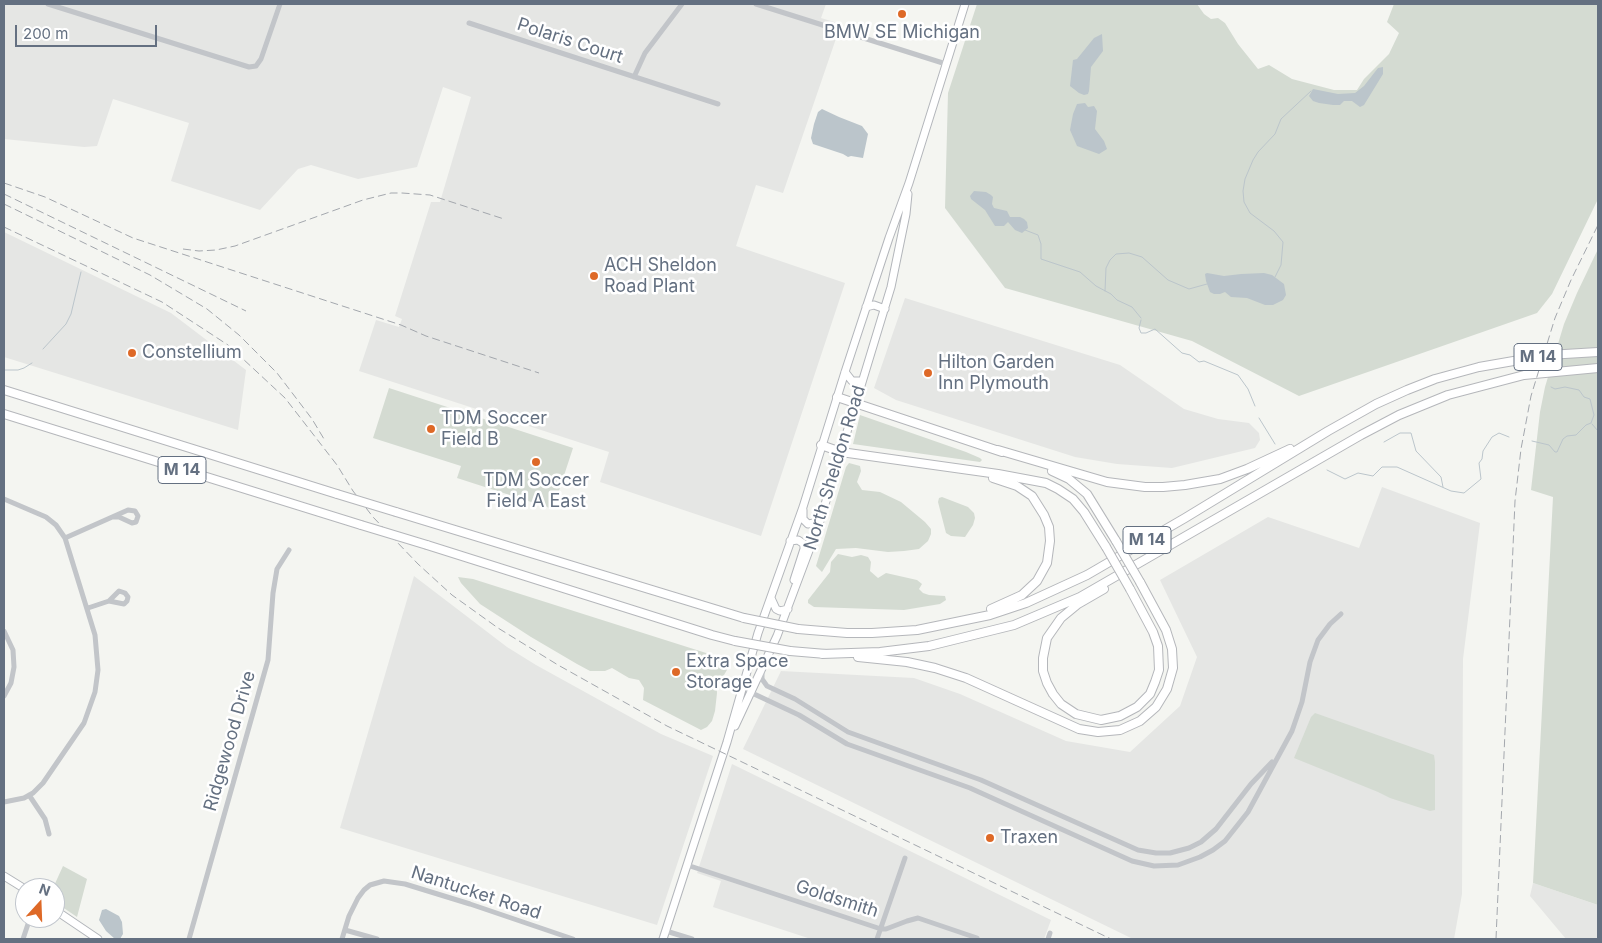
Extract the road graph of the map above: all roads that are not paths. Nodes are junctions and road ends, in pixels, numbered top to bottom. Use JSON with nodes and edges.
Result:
{"nodes":[{"id":1,"x":48,"y":4,"type":"edge"},
{"id":2,"x":280,"y":4,"type":"edge"},
{"id":3,"x":682,"y":4,"type":"edge"},
{"id":4,"x":756,"y":4,"type":"edge"},
{"id":5,"x":965,"y":4,"type":"edge"},
{"id":6,"x":469,"y":23,"type":"dead end"},
{"id":7,"x":946,"y":64,"type":"junction"},
{"id":8,"x":634,"y":77,"type":"junction"},
{"id":9,"x":718,"y":104,"type":"dead end"},
{"id":10,"x":909,"y":183,"type":"junction"},
{"id":11,"x":866,"y":307,"type":"junction"},
{"id":12,"x":885,"y":309,"type":"junction"},
{"id":13,"x":1598,"y":352,"type":"edge"},
{"id":14,"x":1598,"y":368,"type":"edge"},
{"id":15,"x":845,"y":372,"type":"junction"},
{"id":16,"x":862,"y":381,"type":"junction"},
{"id":17,"x":4,"y":390,"type":"edge"},
{"id":18,"x":837,"y":397,"type":"junction"},
{"id":19,"x":856,"y":402,"type":"junction"},
{"id":20,"x":4,"y":414,"type":"edge"},
{"id":21,"x":1328,"y":431,"type":"junction"},
{"id":22,"x":821,"y":445,"type":"junction"},
{"id":23,"x":998,"y":450,"type":"junction"},
{"id":24,"x":840,"y":452,"type":"junction"},
{"id":25,"x":950,"y":467,"type":"junction"},
{"id":26,"x":4,"y":499,"type":"edge"},
{"id":27,"x":803,"y":507,"type":"junction"},
{"id":28,"x":823,"y":512,"type":"junction"},
{"id":29,"x":114,"y":517,"type":"dead end"},
{"id":30,"x":65,"y":538,"type":"junction"},
{"id":31,"x":790,"y":541,"type":"junction"},
{"id":32,"x":289,"y":550,"type":"dead end"},
{"id":33,"x":1147,"y":558,"type":"junction"},
{"id":34,"x":771,"y":597,"type":"junction"},
{"id":35,"x":793,"y":597,"type":"junction"},
{"id":36,"x":109,"y":601,"type":"dead end"},
{"id":37,"x":88,"y":608,"type":"junction"},
{"id":38,"x":788,"y":609,"type":"junction"},
{"id":39,"x":1341,"y":614,"type":"dead end"},
{"id":40,"x":954,"y":623,"type":"junction"},
{"id":41,"x":4,"y":631,"type":"edge"},
{"id":42,"x":822,"y":654,"type":"junction"},
{"id":43,"x":762,"y":670,"type":"junction"},
{"id":44,"x":745,"y":684,"type":"junction"},
{"id":45,"x":752,"y":692,"type":"junction"},
{"id":46,"x":4,"y":696,"type":"edge"},
{"id":47,"x":818,"y":712,"type":"junction"},
{"id":48,"x":811,"y":722,"type":"junction"},
{"id":49,"x":727,"y":742,"type":"junction"},
{"id":50,"x":893,"y":748,"type":"junction"},
{"id":51,"x":1276,"y":758,"type":"junction"},
{"id":52,"x":889,"y":759,"type":"junction"},
{"id":53,"x":974,"y":777,"type":"junction"},
{"id":54,"x":970,"y":788,"type":"junction"},
{"id":55,"x":29,"y":796,"type":"junction"},
{"id":56,"x":4,"y":802,"type":"edge"},
{"id":57,"x":1237,"y":804,"type":"junction"},
{"id":58,"x":1049,"y":810,"type":"junction"},
{"id":59,"x":1248,"y":812,"type":"junction"},
{"id":60,"x":1044,"y":820,"type":"junction"},
{"id":61,"x":49,"y":834,"type":"dead end"},
{"id":62,"x":1144,"y":851,"type":"junction"},
{"id":63,"x":905,"y":858,"type":"dead end"},
{"id":64,"x":1142,"y":863,"type":"junction"},
{"id":65,"x":687,"y":865,"type":"junction"},
{"id":66,"x":4,"y":876,"type":"edge"},
{"id":67,"x":15,"y":883,"type":"edge"},
{"id":68,"x":65,"y":917,"type":"edge"},
{"id":69,"x":881,"y":929,"type":"junction"},
{"id":70,"x":345,"y":930,"type":"junction"},
{"id":71,"x":666,"y":931,"type":"junction"},
{"id":72,"x":1050,"y":933,"type":"dead end"},
{"id":73,"x":977,"y":938,"type":"edge"},
{"id":74,"x":98,"y":939,"type":"edge"},
{"id":75,"x":190,"y":939,"type":"edge"},
{"id":76,"x":342,"y":939,"type":"edge"},
{"id":77,"x":377,"y":939,"type":"edge"},
{"id":78,"x":572,"y":939,"type":"edge"},
{"id":79,"x":663,"y":939,"type":"edge"},
{"id":80,"x":692,"y":939,"type":"edge"},
{"id":81,"x":877,"y":939,"type":"edge"},
{"id":82,"x":1048,"y":939,"type":"edge"}],
"edges":[{"from":1,"to":2,"type":"street"},
{"from":3,"to":8,"type":"street"},
{"from":4,"to":7,"type":"street"},
{"from":5,"to":7,"type":"main road","name":"North Sheldon Road"},
{"from":6,"to":8,"type":"street","name":"Polaris Court"},
{"from":7,"to":10,"type":"main road","name":"North Sheldon Road"},
{"from":8,"to":9,"type":"street","name":"Polaris Court"},
{"from":10,"to":11,"type":"main road","name":"North Sheldon Road"},
{"from":10,"to":12,"type":"main road","name":"North Sheldon Road"},
{"from":11,"to":12,"type":"main road"},
{"from":11,"to":15,"type":"main road","name":"North Sheldon Road"},
{"from":12,"to":16,"type":"main road","name":"North Sheldon Road"},
{"from":13,"to":21,"type":"highway","number":"M 14"},
{"from":14,"to":33,"type":"highway","number":"M 14"},
{"from":15,"to":16,"type":"main road"},
{"from":15,"to":18,"type":"main road","name":"North Sheldon Road"},
{"from":16,"to":19,"type":"main road","name":"North Sheldon Road"},
{"from":17,"to":40,"type":"highway","number":"M 14","bridge":true},
{"from":18,"to":19,"type":"highway"},
{"from":18,"to":22,"type":"main road","name":"North Sheldon Road"},
{"from":19,"to":23,"type":"highway"},
{"from":19,"to":24,"type":"main road","name":"North Sheldon Road"},
{"from":20,"to":42,"type":"highway","number":"M 14","bridge":true},
{"from":21,"to":23,"type":"highway"},
{"from":21,"to":40,"type":"highway","number":"M 14"},
{"from":22,"to":24,"type":"highway"},
{"from":22,"to":27,"type":"main road","name":"North Sheldon Road"},
{"from":23,"to":42,"type":"highway","bridge":true},
{"from":24,"to":25,"type":"highway"},
{"from":24,"to":28,"type":"main road","name":"North Sheldon Road"},
{"from":25,"to":33,"type":"highway","bridge":true},
{"from":25,"to":40,"type":"highway"},
{"from":26,"to":30,"type":"street"},
{"from":27,"to":28,"type":"main road"},
{"from":27,"to":31,"type":"main road","name":"North Sheldon Road"},
{"from":28,"to":35,"type":"main road","name":"North Sheldon Road"},
{"from":29,"to":30,"type":"street"},
{"from":30,"to":37,"type":"street"},
{"from":31,"to":34,"type":"main road","name":"North Sheldon Road"},
{"from":31,"to":35,"type":"main road"},
{"from":32,"to":75,"type":"street","name":"Ridgewood Drive"},
{"from":33,"to":42,"type":"highway","number":"M 14"},
{"from":34,"to":38,"type":"main road"},
{"from":34,"to":44,"type":"main road","name":"North Sheldon Road"},
{"from":35,"to":38,"type":"main road","name":"North Sheldon Road"},
{"from":36,"to":37,"type":"street"},
{"from":37,"to":55,"type":"street"},
{"from":38,"to":43,"type":"main road","name":"North Sheldon Road"},
{"from":39,"to":51,"type":"street"},
{"from":41,"to":46,"type":"street"},
{"from":43,"to":45,"type":"main road","name":"North Sheldon Road"},
{"from":43,"to":47,"type":"street"},
{"from":44,"to":45,"type":"street"},
{"from":44,"to":49,"type":"main road","name":"North Sheldon Road"},
{"from":45,"to":48,"type":"street"},
{"from":45,"to":49,"type":"main road","name":"North Sheldon Road"},
{"from":47,"to":48,"type":"street"},
{"from":47,"to":50,"type":"street"},
{"from":48,"to":52,"type":"street"},
{"from":49,"to":65,"type":"main road","name":"North Sheldon Road"},
{"from":50,"to":52,"type":"street"},
{"from":50,"to":53,"type":"street"},
{"from":51,"to":57,"type":"street"},
{"from":51,"to":59,"type":"street"},
{"from":52,"to":54,"type":"street"},
{"from":53,"to":54,"type":"street"},
{"from":53,"to":58,"type":"street"},
{"from":54,"to":60,"type":"street"},
{"from":55,"to":56,"type":"street"},
{"from":55,"to":61,"type":"street"},
{"from":57,"to":59,"type":"street"},
{"from":57,"to":62,"type":"street"},
{"from":58,"to":60,"type":"street"},
{"from":58,"to":62,"type":"street"},
{"from":59,"to":64,"type":"street"},
{"from":60,"to":64,"type":"street"},
{"from":62,"to":64,"type":"street"},
{"from":63,"to":69,"type":"street"},
{"from":65,"to":69,"type":"street","name":"Goldsmith"},
{"from":65,"to":71,"type":"main road","name":"North Sheldon Road"},
{"from":66,"to":67,"type":"main road"},
{"from":68,"to":74,"type":"main road"},
{"from":69,"to":73,"type":"street","name":"Goldsmith"},
{"from":69,"to":81,"type":"street"},
{"from":70,"to":76,"type":"street"},
{"from":70,"to":77,"type":"street"},
{"from":70,"to":78,"type":"street","name":"Nantucket Road"},
{"from":71,"to":79,"type":"main road","name":"North Sheldon Road"},
{"from":71,"to":80,"type":"street"},
{"from":72,"to":82,"type":"street"}]}
